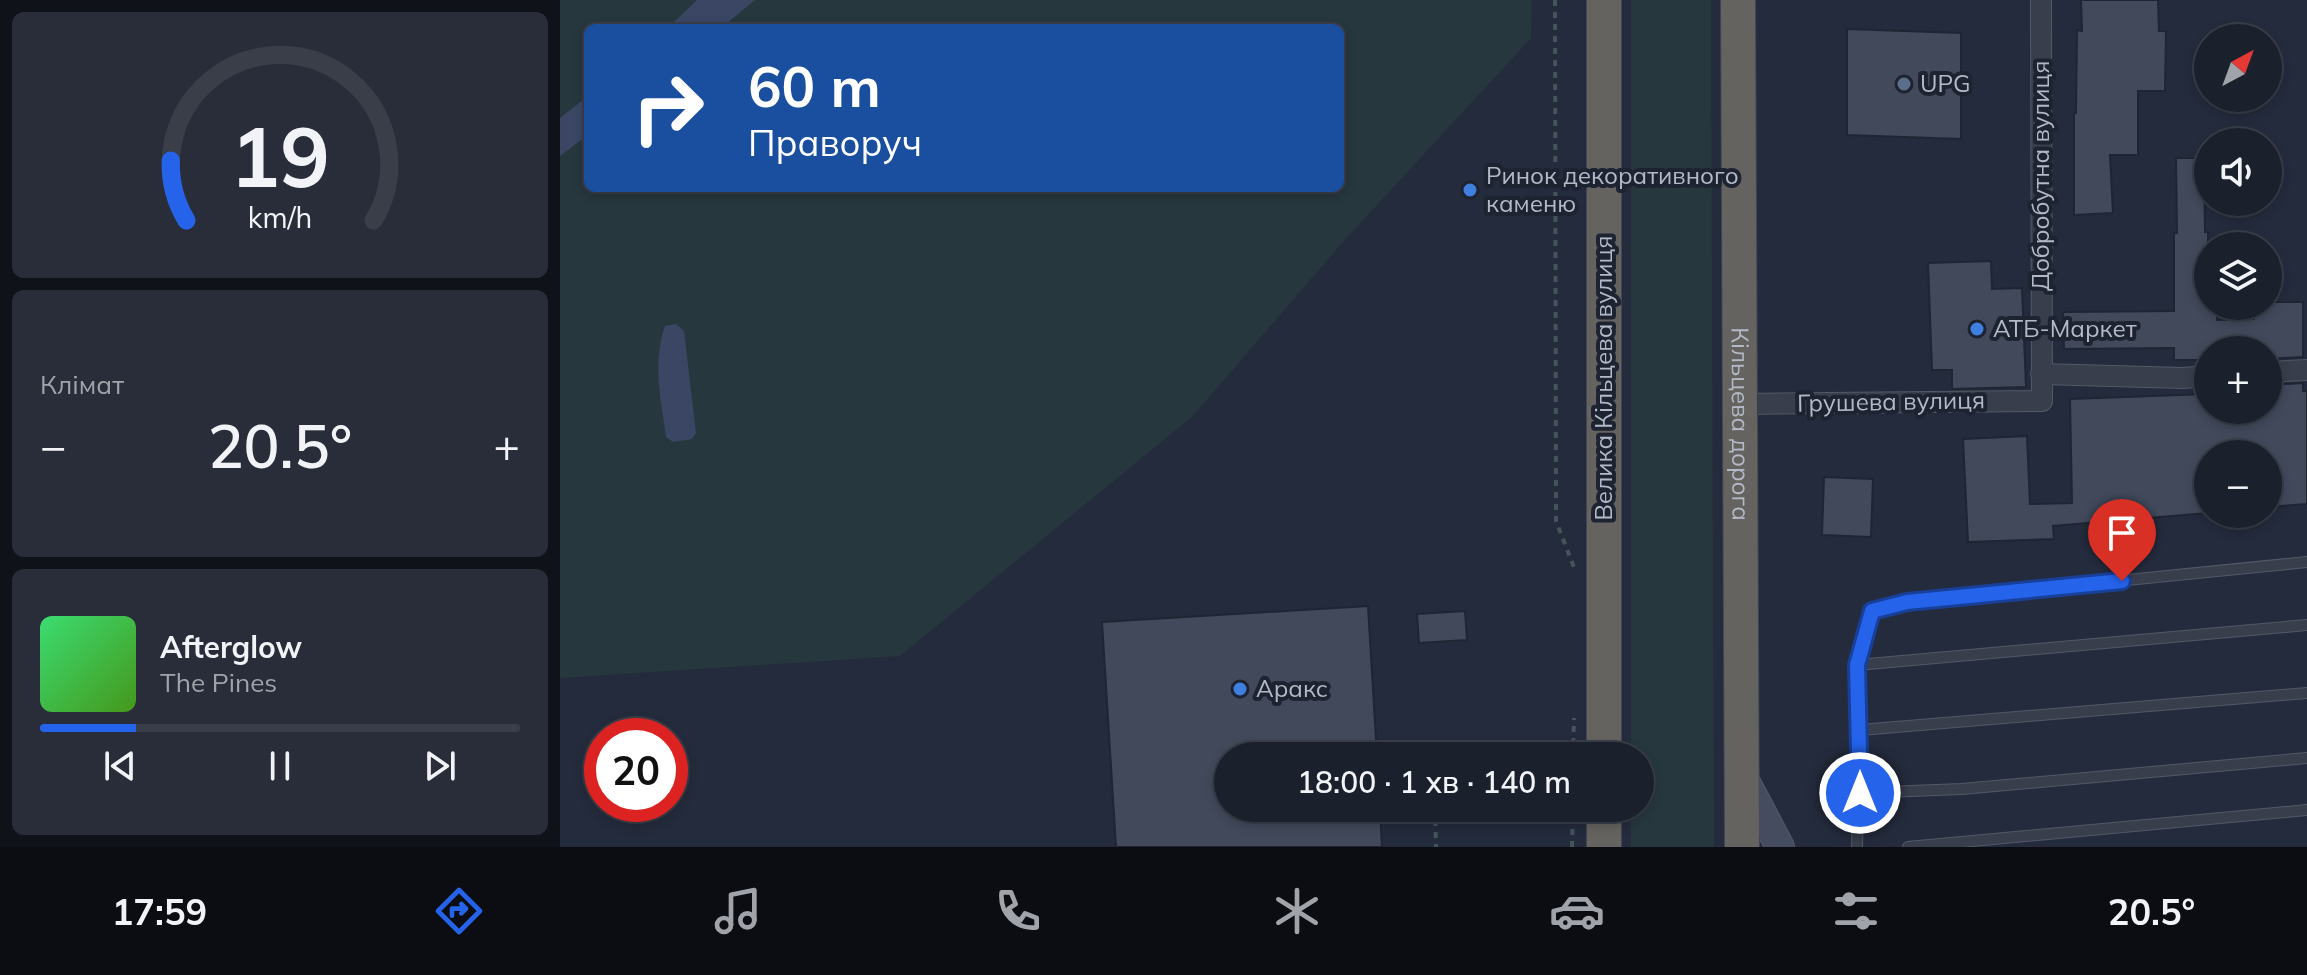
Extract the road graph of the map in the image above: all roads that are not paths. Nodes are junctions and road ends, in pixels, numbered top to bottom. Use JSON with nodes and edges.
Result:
{"nodes":[{"id":1,"x":1604,"y":0,"type":"edge"},
{"id":2,"x":1738,"y":0,"type":"edge"},
{"id":3,"x":2041,"y":0,"type":"edge"},
{"id":4,"x":2307,"y":370,"type":"edge"},
{"id":5,"x":2282,"y":371,"type":"edge"},
{"id":6,"x":2041,"y":374,"type":"junction"},
{"id":7,"x":2194,"y":376,"type":"edge"},
{"id":8,"x":2042,"y":401,"type":"joint"},
{"id":9,"x":1740,"y":404,"type":"junction"},
{"id":10,"x":2307,"y":562,"type":"edge"},
{"id":11,"x":2307,"y":625,"type":"edge"},
{"id":12,"x":1857,"y":665,"type":"junction"},
{"id":13,"x":2307,"y":693,"type":"edge"},
{"id":14,"x":1860,"y":730,"type":"junction"},
{"id":15,"x":1604,"y":742,"type":"edge"},
{"id":16,"x":2307,"y":758,"type":"edge"},
{"id":17,"x":1742,"y":775,"type":"junction"},
{"id":18,"x":1860,"y":793,"type":"junction"},
{"id":19,"x":2307,"y":810,"type":"edge"},
{"id":20,"x":1604,"y":822,"type":"edge"},
{"id":21,"x":1604,"y":847,"type":"edge"},
{"id":22,"x":1742,"y":847,"type":"edge"},
{"id":23,"x":1780,"y":847,"type":"edge"},
{"id":24,"x":1857,"y":847,"type":"edge"},
{"id":25,"x":1908,"y":847,"type":"edge"}],
"edges":[{"from":1,"to":15,"type":"highway","name":"Велика Кільцева вулиця"},
{"from":2,"to":9,"type":"highway","name":"Кільцева дорога"},
{"from":3,"to":6,"type":"street","name":"Добробутна вулиця"},
{"from":4,"to":5,"type":"street"},
{"from":6,"to":7,"type":"street"},
{"from":6,"to":8,"type":"street","name":"Добробутна вулиця"},
{"from":8,"to":9,"type":"street","name":"Грушева вулиця"},
{"from":9,"to":17,"type":"highway","name":"Кільцева дорога"},
{"from":10,"to":12,"type":"lane"},
{"from":11,"to":12,"type":"lane"},
{"from":12,"to":14,"type":"lane"},
{"from":13,"to":14,"type":"lane"},
{"from":14,"to":18,"type":"lane"},
{"from":16,"to":18,"type":"lane"},
{"from":17,"to":22,"type":"highway","name":"Кільцева дорога"},
{"from":17,"to":23,"type":"main road"},
{"from":18,"to":24,"type":"lane"},
{"from":19,"to":25,"type":"lane"},
{"from":20,"to":21,"type":"highway"}]}
